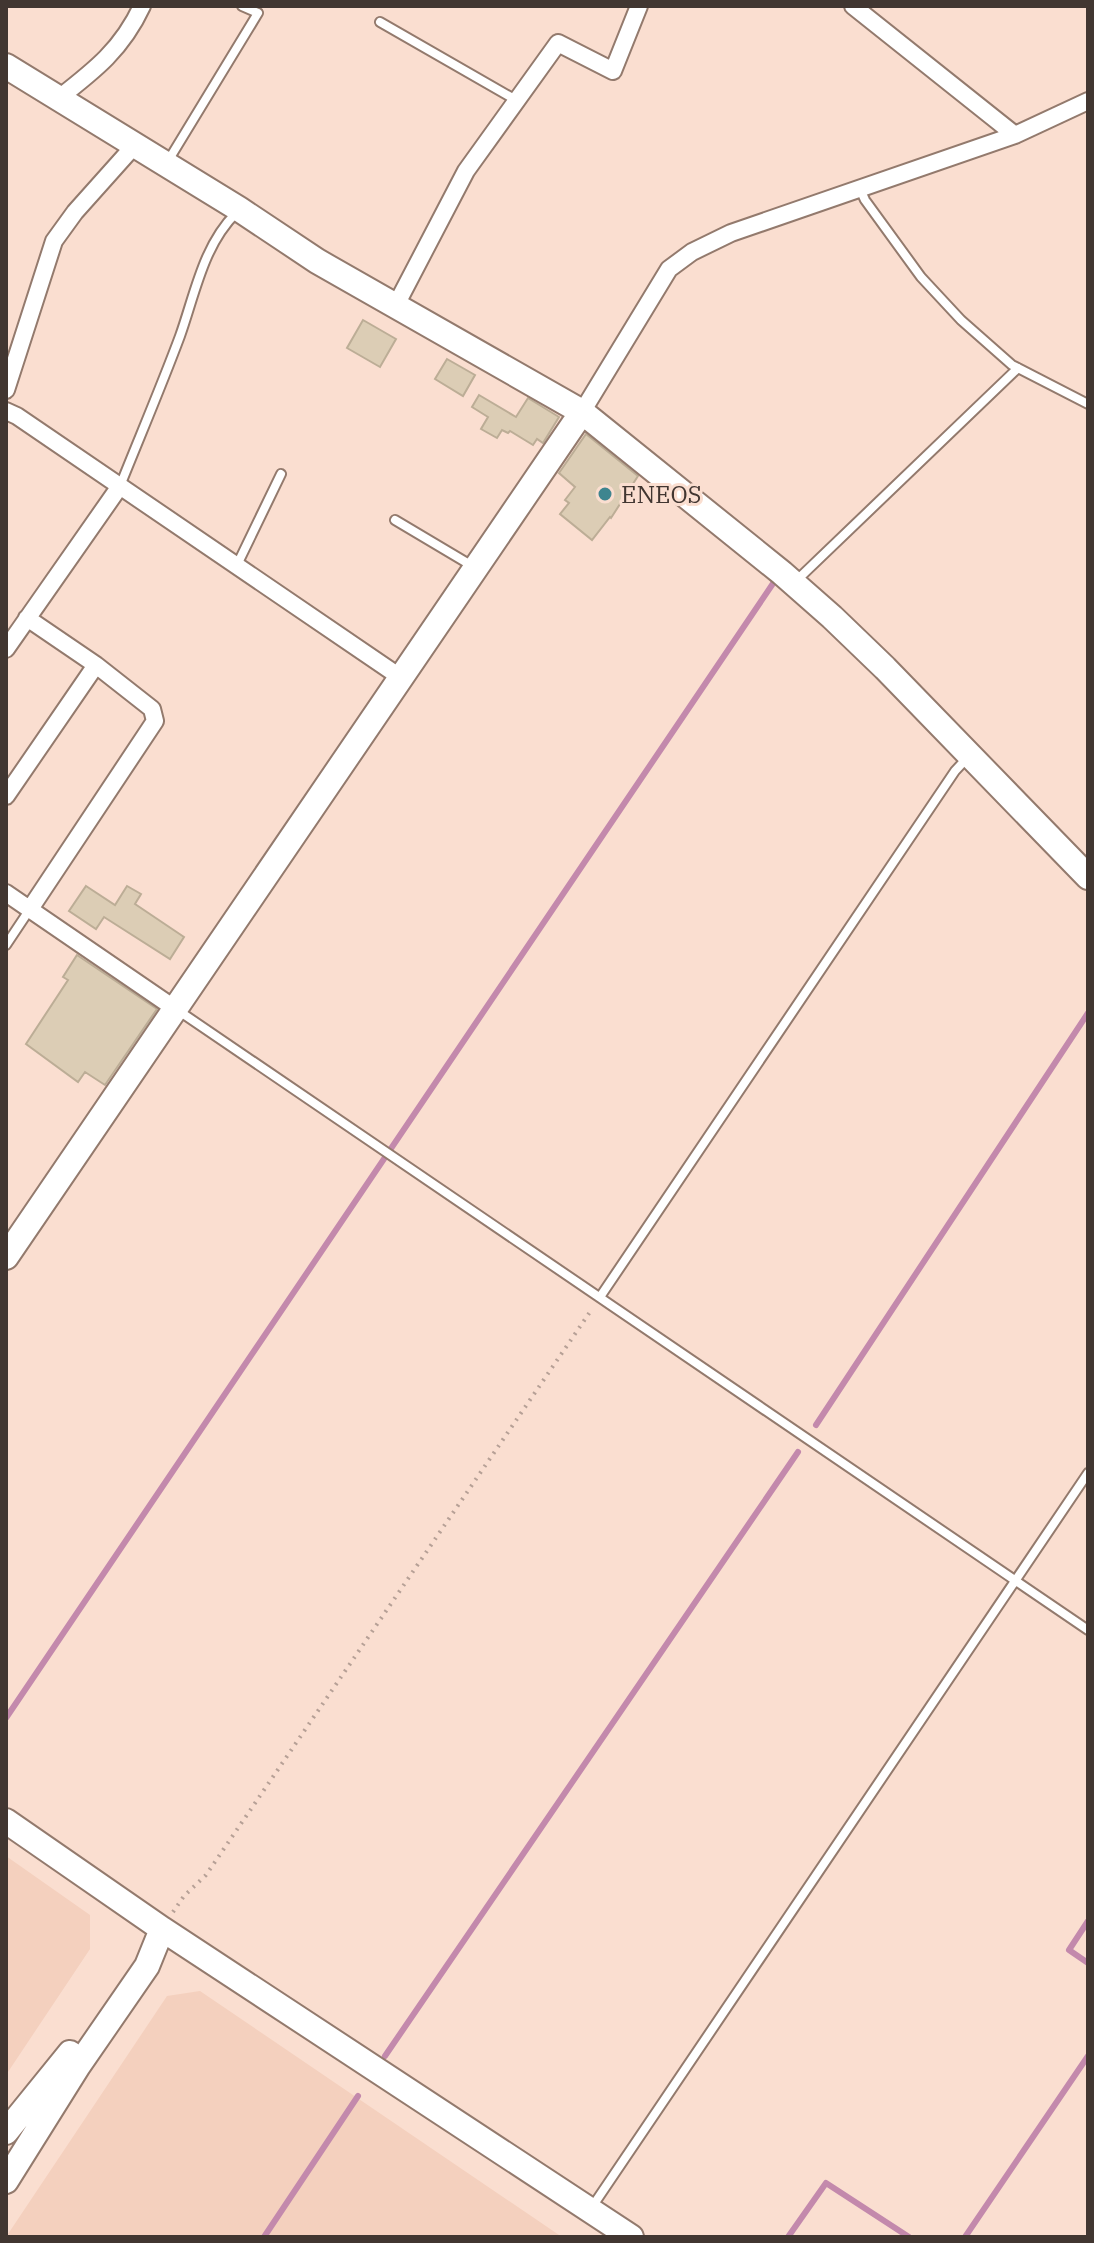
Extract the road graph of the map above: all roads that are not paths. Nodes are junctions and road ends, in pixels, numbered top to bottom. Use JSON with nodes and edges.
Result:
{"nodes":[{"id":1,"x":142,"y":6,"type":"edge"},
{"id":2,"x":242,"y":6,"type":"edge"},
{"id":3,"x":639,"y":6,"type":"edge"},
{"id":4,"x":853,"y":6,"type":"edge"},
{"id":5,"x":380,"y":22,"type":"dead end"},
{"id":6,"x":6,"y":66,"type":"edge"},
{"id":7,"x":59,"y":98,"type":"junction"},
{"id":8,"x":517,"y":101,"type":"junction"},
{"id":9,"x":1088,"y":101,"type":"edge"},
{"id":10,"x":1015,"y":135,"type":"junction"},
{"id":11,"x":134,"y":146,"type":"junction"},
{"id":12,"x":166,"y":164,"type":"junction"},
{"id":13,"x":860,"y":189,"type":"junction"},
{"id":14,"x":239,"y":209,"type":"junction"},
{"id":15,"x":395,"y":307,"type":"junction"},
{"id":16,"x":1018,"y":368,"type":"junction"},
{"id":17,"x":6,"y":390,"type":"edge"},
{"id":18,"x":1088,"y":404,"type":"edge"},
{"id":19,"x":6,"y":411,"type":"edge"},
{"id":20,"x":582,"y":412,"type":"junction"},
{"id":21,"x":281,"y":474,"type":"dead end"},
{"id":22,"x":120,"y":486,"type":"junction"},
{"id":23,"x":395,"y":520,"type":"dead end"},
{"id":24,"x":237,"y":565,"type":"junction"},
{"id":25,"x":475,"y":568,"type":"junction"},
{"id":26,"x":794,"y":584,"type":"junction"},
{"id":27,"x":27,"y":618,"type":"junction"},
{"id":28,"x":6,"y":649,"type":"edge"},
{"id":29,"x":96,"y":665,"type":"junction"},
{"id":30,"x":400,"y":677,"type":"junction"},
{"id":31,"x":970,"y":756,"type":"junction"},
{"id":32,"x":6,"y":796,"type":"edge"},
{"id":33,"x":1085,"y":868,"type":"edge"},
{"id":34,"x":6,"y":893,"type":"edge"},
{"id":35,"x":30,"y":909,"type":"junction"},
{"id":36,"x":6,"y":945,"type":"edge"},
{"id":37,"x":174,"y":1008,"type":"junction"},
{"id":38,"x":6,"y":1257,"type":"edge"},
{"id":39,"x":600,"y":1297,"type":"junction"},
{"id":40,"x":1088,"y":1473,"type":"edge"},
{"id":41,"x":1016,"y":1582,"type":"junction"},
{"id":42,"x":1088,"y":1630,"type":"edge"},
{"id":43,"x":6,"y":1821,"type":"edge"},
{"id":44,"x":162,"y":1929,"type":"junction"},
{"id":45,"x":6,"y":2132,"type":"edge"},
{"id":46,"x":6,"y":2181,"type":"edge"},
{"id":47,"x":589,"y":2211,"type":"junction"},
{"id":48,"x":631,"y":2237,"type":"edge"}],
"edges":[{"from":1,"to":7,"type":"street"},
{"from":2,"to":12,"type":"lane"},
{"from":3,"to":8,"type":"street"},
{"from":4,"to":10,"type":"street"},
{"from":5,"to":8,"type":"lane"},
{"from":6,"to":7,"type":"street"},
{"from":7,"to":11,"type":"street"},
{"from":8,"to":15,"type":"street"},
{"from":9,"to":10,"type":"street"},
{"from":10,"to":13,"type":"street"},
{"from":11,"to":12,"type":"street"},
{"from":11,"to":17,"type":"street"},
{"from":12,"to":14,"type":"street"},
{"from":13,"to":16,"type":"lane"},
{"from":13,"to":20,"type":"street"},
{"from":14,"to":15,"type":"street"},
{"from":14,"to":22,"type":"lane"},
{"from":15,"to":20,"type":"street"},
{"from":16,"to":18,"type":"lane"},
{"from":16,"to":26,"type":"lane"},
{"from":19,"to":22,"type":"street"},
{"from":20,"to":25,"type":"street"},
{"from":20,"to":26,"type":"street"},
{"from":21,"to":24,"type":"lane"},
{"from":22,"to":24,"type":"street"},
{"from":22,"to":27,"type":"street"},
{"from":23,"to":25,"type":"lane"},
{"from":24,"to":30,"type":"street"},
{"from":25,"to":30,"type":"street"},
{"from":26,"to":31,"type":"street"},
{"from":27,"to":28,"type":"street"},
{"from":27,"to":29,"type":"street"},
{"from":29,"to":32,"type":"street"},
{"from":29,"to":35,"type":"street"},
{"from":30,"to":37,"type":"street"},
{"from":31,"to":33,"type":"street"},
{"from":31,"to":39,"type":"lane"},
{"from":34,"to":35,"type":"street"},
{"from":35,"to":36,"type":"lane"},
{"from":35,"to":37,"type":"street"},
{"from":37,"to":38,"type":"street"},
{"from":37,"to":39,"type":"lane"},
{"from":39,"to":41,"type":"lane"},
{"from":40,"to":41,"type":"lane"},
{"from":41,"to":42,"type":"lane"},
{"from":41,"to":47,"type":"lane"},
{"from":43,"to":44,"type":"street"},
{"from":44,"to":45,"type":"street"},
{"from":44,"to":46,"type":"street"},
{"from":44,"to":47,"type":"street"},
{"from":47,"to":48,"type":"street"}]}
